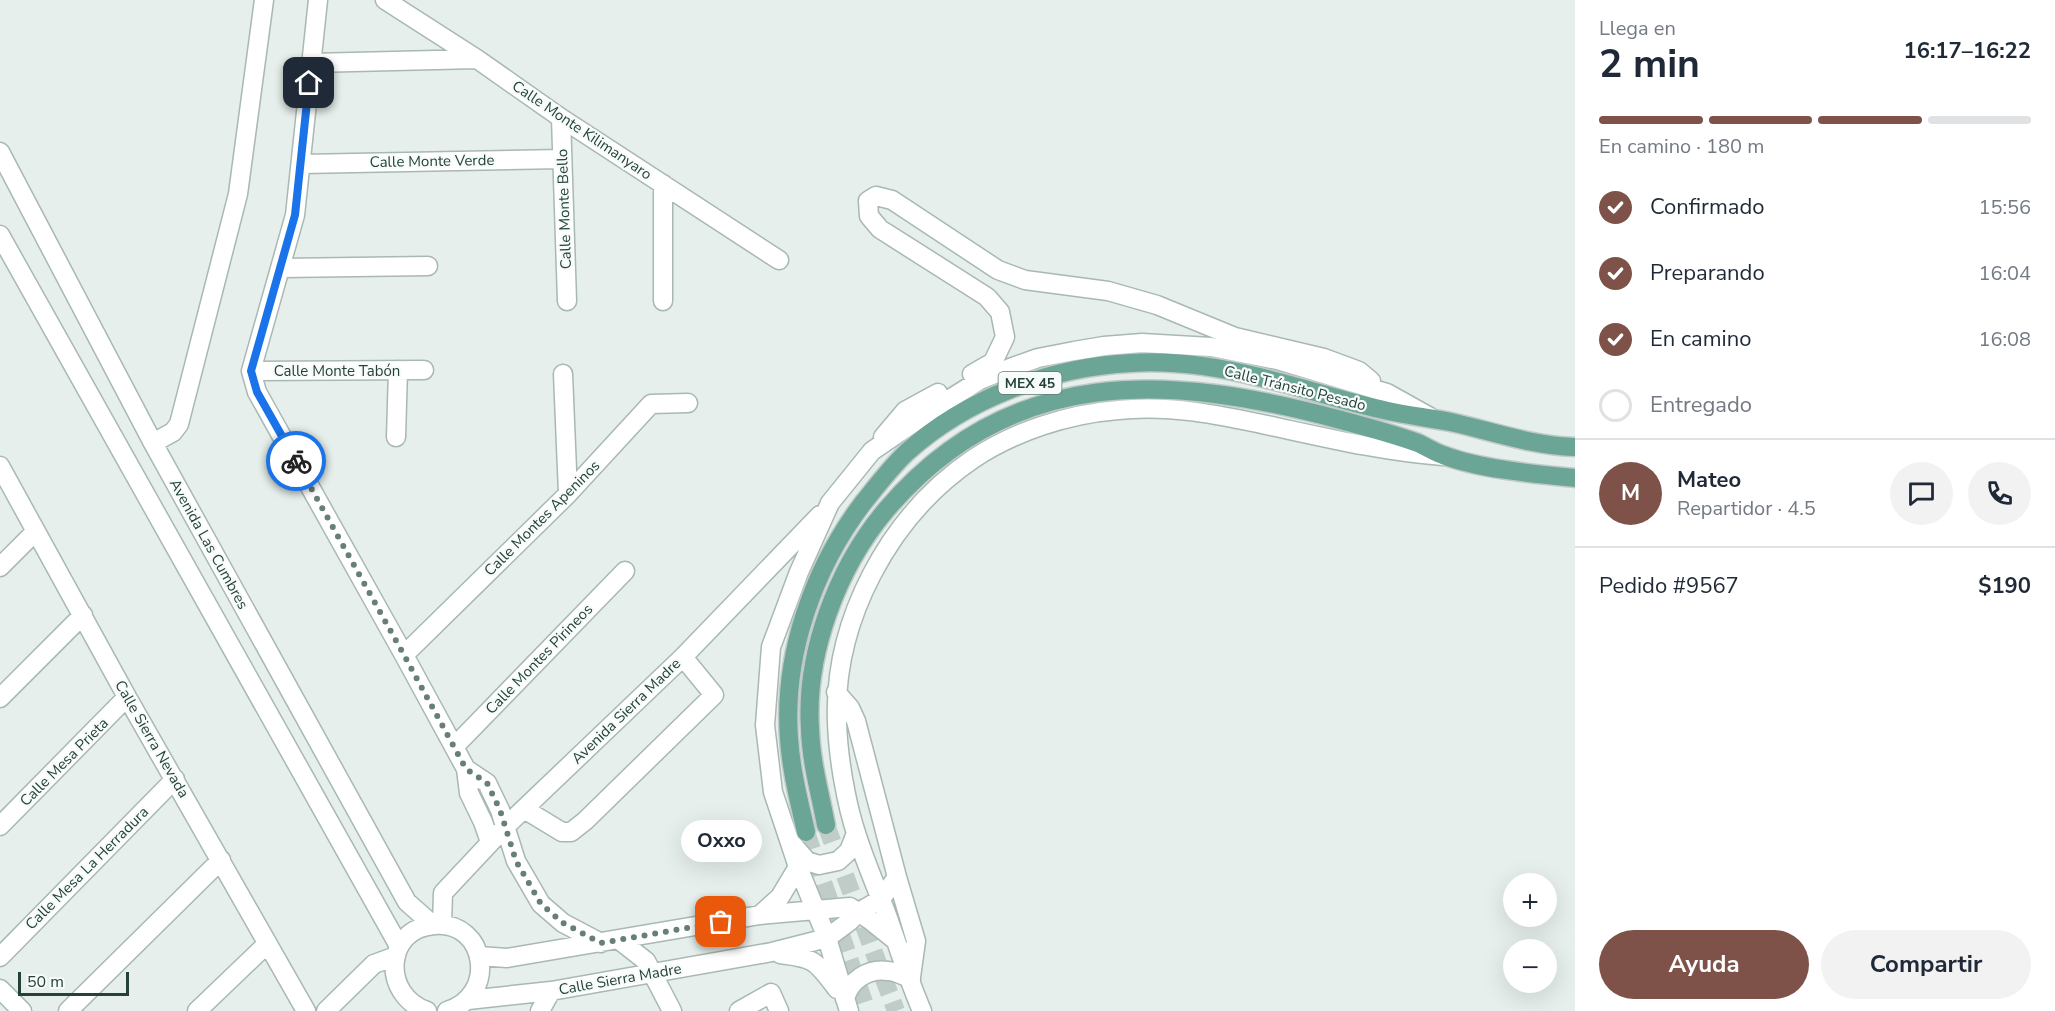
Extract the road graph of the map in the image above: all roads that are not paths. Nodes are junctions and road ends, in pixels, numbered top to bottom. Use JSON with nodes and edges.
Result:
{"nodes":[{"id":1,"x":264,"y":0,"type":"edge"},
{"id":2,"x":318,"y":0,"type":"edge"},
{"id":3,"x":385,"y":0,"type":"edge"},
{"id":4,"x":477,"y":59,"type":"junction"},
{"id":5,"x":311,"y":63,"type":"junction"},
{"id":6,"x":561,"y":118,"type":"junction"},
{"id":7,"x":0,"y":152,"type":"edge"},
{"id":8,"x":562,"y":159,"type":"junction"},
{"id":9,"x":302,"y":164,"type":"junction"},
{"id":10,"x":663,"y":184,"type":"junction"},
{"id":11,"x":0,"y":235,"type":"edge"},
{"id":12,"x":779,"y":260,"type":"dead end"},
{"id":13,"x":428,"y":266,"type":"dead end"},
{"id":14,"x":282,"y":268,"type":"junction"},
{"id":15,"x":567,"y":301,"type":"dead end"},
{"id":16,"x":663,"y":301,"type":"dead end"},
{"id":17,"x":398,"y":370,"type":"junction"},
{"id":18,"x":424,"y":370,"type":"dead end"},
{"id":19,"x":251,"y":371,"type":"junction"},
{"id":20,"x":564,"y":374,"type":"dead end"},
{"id":21,"x":1387,"y":393,"type":"junction"},
{"id":22,"x":688,"y":403,"type":"dead end"},
{"id":23,"x":1431,"y":418,"type":"junction"},
{"id":24,"x":396,"y":437,"type":"dead end"},
{"id":25,"x":153,"y":443,"type":"junction"},
{"id":26,"x":1575,"y":447,"type":"edge"},
{"id":27,"x":872,"y":451,"type":"junction"},
{"id":28,"x":1443,"y":456,"type":"junction"},
{"id":29,"x":0,"y":466,"type":"edge"},
{"id":30,"x":1575,"y":478,"type":"edge"},
{"id":31,"x":568,"y":494,"type":"junction"},
{"id":32,"x":829,"y":506,"type":"junction"},
{"id":33,"x":36,"y":531,"type":"junction"},
{"id":34,"x":0,"y":567,"type":"edge"},
{"id":35,"x":625,"y":571,"type":"dead end"},
{"id":36,"x":83,"y":615,"type":"junction"},
{"id":37,"x":404,"y":655,"type":"junction"},
{"id":38,"x":683,"y":657,"type":"junction"},
{"id":39,"x":836,"y":692,"type":"junction"},
{"id":40,"x":128,"y":697,"type":"junction"},
{"id":41,"x":0,"y":698,"type":"edge"},
{"id":42,"x":454,"y":747,"type":"junction"},
{"id":43,"x":466,"y":769,"type":"junction"},
{"id":44,"x":175,"y":779,"type":"junction"},
{"id":45,"x":524,"y":809,"type":"junction"},
{"id":46,"x":826,"y":825,"type":"tunnel mouth"},
{"id":47,"x":0,"y":826,"type":"edge"},
{"id":48,"x":505,"y":827,"type":"junction"},
{"id":49,"x":856,"y":833,"type":"junction"},
{"id":50,"x":798,"y":836,"type":"junction"},
{"id":51,"x":490,"y":842,"type":"junction"},
{"id":52,"x":221,"y":860,"type":"junction"},
{"id":53,"x":798,"y":867,"type":"junction"},
{"id":54,"x":897,"y":877,"type":"junction"},
{"id":55,"x":880,"y":899,"type":"junction"},
{"id":56,"x":817,"y":910,"type":"junction"},
{"id":57,"x":859,"y":912,"type":"junction"},
{"id":58,"x":760,"y":915,"type":"junction"},
{"id":59,"x":438,"y":925,"type":"junction"},
{"id":60,"x":827,"y":938,"type":"junction"},
{"id":61,"x":610,"y":941,"type":"junction"},
{"id":62,"x":896,"y":941,"type":"junction"},
{"id":63,"x":267,"y":944,"type":"junction"},
{"id":64,"x":397,"y":951,"type":"junction"},
{"id":65,"x":772,"y":952,"type":"junction"},
{"id":66,"x":479,"y":956,"type":"junction"},
{"id":67,"x":0,"y":957,"type":"edge"},
{"id":68,"x":653,"y":974,"type":"junction"},
{"id":69,"x":911,"y":979,"type":"junction"},
{"id":70,"x":0,"y":989,"type":"edge"},
{"id":71,"x":551,"y":991,"type":"junction"},
{"id":72,"x":468,"y":1000,"type":"junction"},
{"id":73,"x":847,"y":1005,"type":"edge"},
{"id":74,"x":415,"y":1010,"type":"edge"},
{"id":75,"x":22,"y":1011,"type":"edge"},
{"id":76,"x":68,"y":1011,"type":"edge"},
{"id":77,"x":197,"y":1011,"type":"edge"},
{"id":78,"x":306,"y":1011,"type":"edge"},
{"id":79,"x":326,"y":1011,"type":"edge"},
{"id":80,"x":447,"y":1011,"type":"edge"},
{"id":81,"x":540,"y":1011,"type":"edge"},
{"id":82,"x":672,"y":1011,"type":"edge"},
{"id":83,"x":739,"y":1011,"type":"edge"},
{"id":84,"x":779,"y":1011,"type":"edge"},
{"id":85,"x":922,"y":1011,"type":"edge"}],
"edges":[{"from":1,"to":25,"type":"street"},
{"from":2,"to":5,"type":"street"},
{"from":3,"to":4,"type":"street","name":"Calle Monte Kilimanyaro"},
{"from":4,"to":5,"type":"street"},
{"from":4,"to":6,"type":"street","name":"Calle Monte Kilimanyaro"},
{"from":5,"to":9,"type":"street"},
{"from":6,"to":8,"type":"street","name":"Calle Monte Bello"},
{"from":6,"to":10,"type":"street","name":"Calle Monte Kilimanyaro"},
{"from":7,"to":25,"type":"street","name":"Avenida Las Cumbres"},
{"from":8,"to":9,"type":"street","name":"Calle Monte Verde"},
{"from":8,"to":15,"type":"street","name":"Calle Monte Bello"},
{"from":9,"to":14,"type":"street"},
{"from":10,"to":12,"type":"street","name":"Calle Monte Kilimanyaro"},
{"from":10,"to":16,"type":"street"},
{"from":11,"to":64,"type":"street","name":"Avenida Las Cumbres"},
{"from":13,"to":14,"type":"street"},
{"from":14,"to":19,"type":"street"},
{"from":17,"to":18,"type":"street","name":"Calle Monte Tabón"},
{"from":17,"to":19,"type":"street","name":"Calle Monte Tabón"},
{"from":17,"to":24,"type":"street"},
{"from":19,"to":37,"type":"street"},
{"from":20,"to":31,"type":"street"},
{"from":21,"to":23,"type":"street"},
{"from":21,"to":27,"type":"street"},
{"from":21,"to":27,"type":"street"},
{"from":22,"to":31,"type":"street","name":"Calle Montes Apeninos"},
{"from":23,"to":26,"type":"main road","name":"Calle Tránsito Pesado","number":"MEX 45"},
{"from":23,"to":50,"type":"main road","name":"Calle Tránsito Pesado","number":"MEX 45"},
{"from":25,"to":59,"type":"street","name":"Avenida Las Cumbres"},
{"from":27,"to":32,"type":"street"},
{"from":28,"to":30,"type":"main road","name":"Calle Tránsito Pesado","number":"MEX 45"},
{"from":28,"to":39,"type":"street"},
{"from":28,"to":46,"type":"main road","name":"Calle Tránsito Pesado","number":"MEX 45"},
{"from":29,"to":33,"type":"street","name":"Calle Sierra Nevada"},
{"from":31,"to":37,"type":"street","name":"Calle Montes Apeninos"},
{"from":32,"to":38,"type":"street","name":"Avenida Sierra Madre"},
{"from":32,"to":50,"type":"street"},
{"from":33,"to":34,"type":"street"},
{"from":33,"to":36,"type":"street","name":"Calle Sierra Nevada"},
{"from":35,"to":42,"type":"street","name":"Calle Montes Pirineos"},
{"from":36,"to":40,"type":"street","name":"Calle Sierra Nevada"},
{"from":36,"to":41,"type":"street"},
{"from":37,"to":42,"type":"street"},
{"from":38,"to":45,"type":"street","name":"Avenida Sierra Madre"},
{"from":38,"to":45,"type":"street"},
{"from":39,"to":49,"type":"street"},
{"from":39,"to":54,"type":"street"},
{"from":40,"to":44,"type":"street","name":"Calle Sierra Nevada"},
{"from":40,"to":47,"type":"street","name":"Calle Mesa Prieta"},
{"from":42,"to":43,"type":"street"},
{"from":43,"to":48,"type":"street"},
{"from":43,"to":51,"type":"street"},
{"from":44,"to":52,"type":"street","name":"Calle Sierra Nevada"},
{"from":44,"to":67,"type":"street","name":"Calle Mesa La Herradura"},
{"from":45,"to":48,"type":"street","name":"Avenida Sierra Madre"},
{"from":48,"to":51,"type":"street","name":"Avenida Sierra Madre"},
{"from":48,"to":61,"type":"street"},
{"from":49,"to":50,"type":"street"},
{"from":49,"to":55,"type":"street"},
{"from":50,"to":53,"type":"street"},
{"from":51,"to":59,"type":"street","name":"Avenida Sierra Madre"},
{"from":52,"to":63,"type":"street","name":"Calle Sierra Nevada"},
{"from":52,"to":76,"type":"street"},
{"from":53,"to":56,"type":"street"},
{"from":53,"to":58,"type":"street"},
{"from":54,"to":55,"type":"street"},
{"from":54,"to":69,"type":"street"},
{"from":55,"to":57,"type":"street"},
{"from":55,"to":62,"type":"street"},
{"from":56,"to":57,"type":"street"},
{"from":56,"to":58,"type":"street"},
{"from":56,"to":60,"type":"street"},
{"from":57,"to":60,"type":"street"},
{"from":57,"to":62,"type":"street"},
{"from":58,"to":61,"type":"street"},
{"from":59,"to":64,"type":"street"},
{"from":59,"to":66,"type":"street","name":"Avenida Las Cumbres"},
{"from":60,"to":65,"type":"street","name":"Calle Sierra Madre"},
{"from":60,"to":73,"type":"street"},
{"from":61,"to":66,"type":"street"},
{"from":61,"to":68,"type":"street"},
{"from":62,"to":69,"type":"street"},
{"from":63,"to":77,"type":"street"},
{"from":63,"to":78,"type":"street","name":"Calle Sierra Nevada"},
{"from":64,"to":74,"type":"street"},
{"from":64,"to":79,"type":"street"},
{"from":65,"to":68,"type":"street","name":"Calle Sierra Madre"},
{"from":65,"to":73,"type":"street"},
{"from":66,"to":72,"type":"street"},
{"from":68,"to":71,"type":"street","name":"Calle Sierra Madre"},
{"from":68,"to":82,"type":"street"},
{"from":69,"to":73,"type":"street"},
{"from":69,"to":85,"type":"street"},
{"from":70,"to":75,"type":"street"},
{"from":71,"to":72,"type":"street","name":"Calle Sierra Madre"},
{"from":71,"to":81,"type":"street"},
{"from":72,"to":80,"type":"street"},
{"from":83,"to":84,"type":"street"}]}
